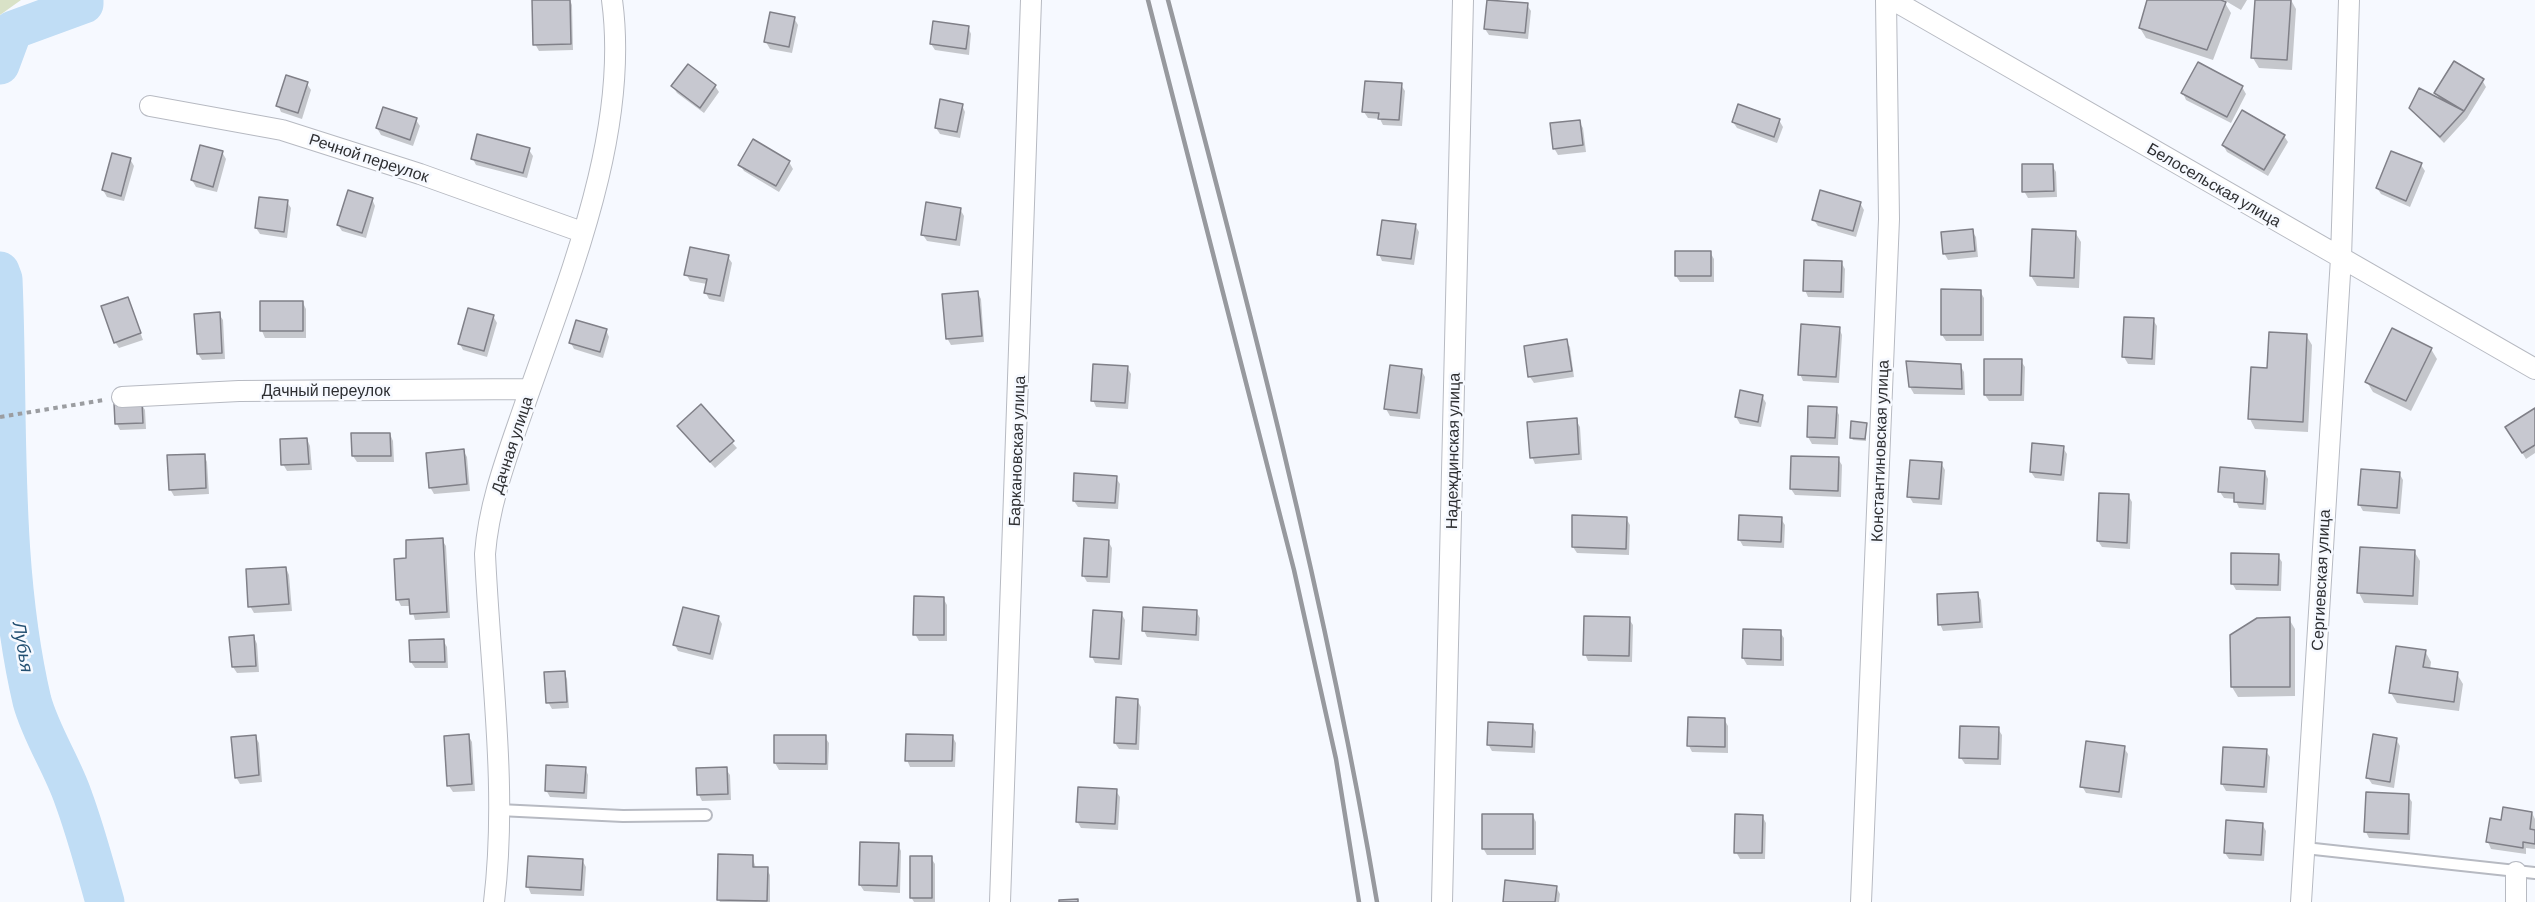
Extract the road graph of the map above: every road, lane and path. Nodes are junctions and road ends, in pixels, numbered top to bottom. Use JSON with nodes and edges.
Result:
{"nodes":[{"id":1,"x":612,"y":0,"type":"edge"},
{"id":2,"x":1031,"y":0,"type":"edge"},
{"id":3,"x":1463,"y":0,"type":"edge"},
{"id":4,"x":1886,"y":0,"type":"edge"},
{"id":5,"x":1893,"y":0,"type":"edge"},
{"id":6,"x":2349,"y":0,"type":"edge"},
{"id":7,"x":150,"y":106,"type":"dead end"},
{"id":8,"x":582,"y":232,"type":"junction"},
{"id":9,"x":2341,"y":258,"type":"junction"},
{"id":10,"x":2535,"y":369,"type":"edge"},
{"id":11,"x":530,"y":389,"type":"junction"},
{"id":12,"x":122,"y":398,"type":"joint"},
{"id":13,"x":0,"y":417,"type":"edge"},
{"id":14,"x":499,"y":810,"type":"junction"},
{"id":15,"x":706,"y":815,"type":"dead end"},
{"id":16,"x":2305,"y":848,"type":"junction"},
{"id":17,"x":2526,"y":872,"type":"edge"},
{"id":18,"x":494,"y":902,"type":"edge"},
{"id":19,"x":1000,"y":902,"type":"edge"},
{"id":20,"x":1442,"y":902,"type":"edge"},
{"id":21,"x":1861,"y":902,"type":"edge"},
{"id":22,"x":2301,"y":902,"type":"edge"},
{"id":23,"x":2516,"y":902,"type":"edge"}],
"edges":[{"from":1,"to":8,"type":"street","name":"Дачная улица"},
{"from":2,"to":19,"type":"street","name":"Баркановская улица"},
{"from":3,"to":20,"type":"street","name":"Надеждинская улица"},
{"from":4,"to":21,"type":"street","name":"Константиновская улица"},
{"from":5,"to":9,"type":"street","name":"Белосельская улица"},
{"from":6,"to":9,"type":"street","name":"Сергиевская улица"},
{"from":7,"to":8,"type":"street","name":"Речной переулок"},
{"from":8,"to":11,"type":"street","name":"Дачная улица"},
{"from":9,"to":10,"type":"street","name":"Белосельская улица"},
{"from":9,"to":16,"type":"street","name":"Сергиевская улица"},
{"from":11,"to":12,"type":"street","name":"Дачный переулок"},
{"from":11,"to":14,"type":"street","name":"Дачная улица"},
{"from":12,"to":13,"type":"path"},
{"from":14,"to":15,"type":"lane"},
{"from":14,"to":18,"type":"street","name":"Дачная улица"},
{"from":16,"to":17,"type":"lane"},
{"from":16,"to":22,"type":"street","name":"Сергиевская улица"},
{"from":17,"to":23,"type":"street"}]}
